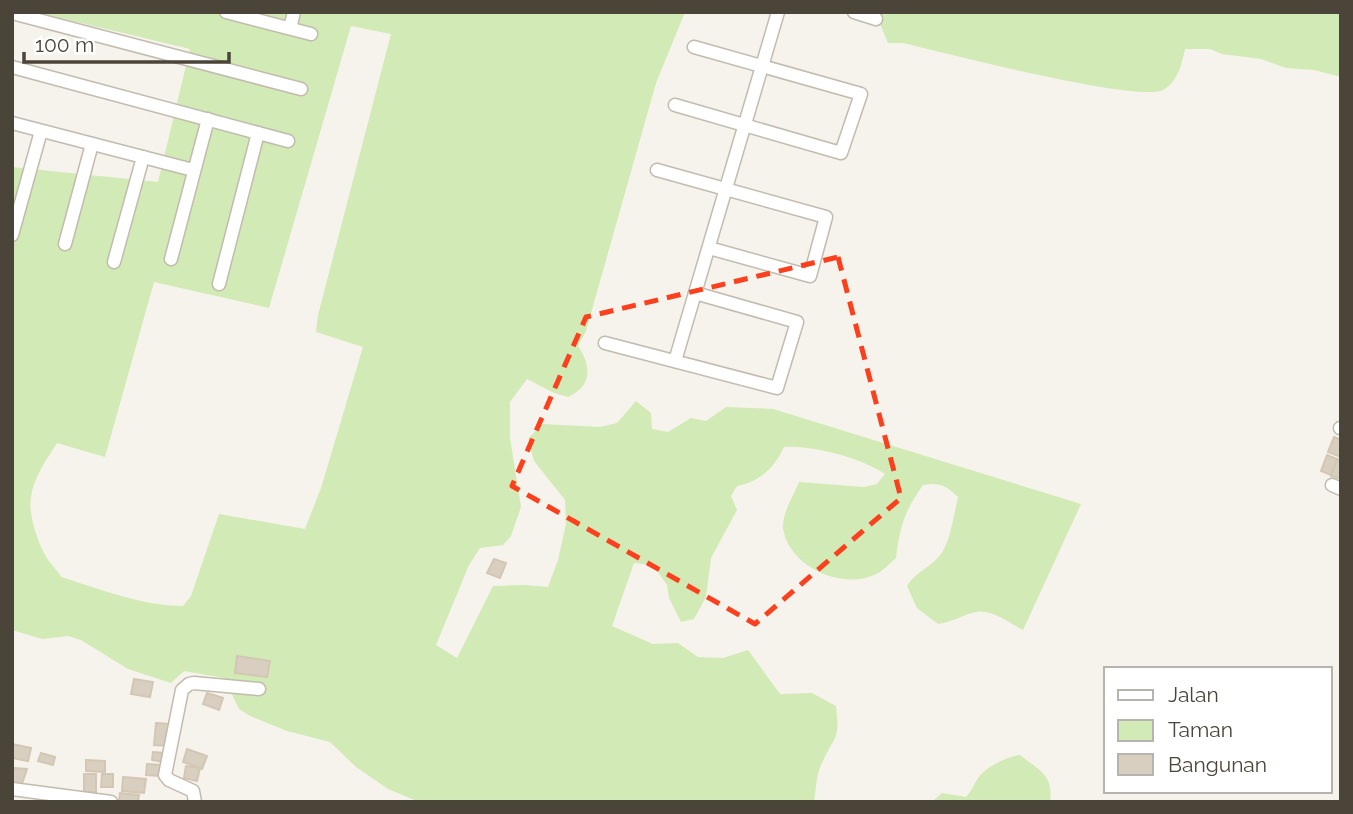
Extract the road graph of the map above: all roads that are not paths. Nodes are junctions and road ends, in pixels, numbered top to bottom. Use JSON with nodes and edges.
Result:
{"nodes":[{"id":1,"x":294,"y":12,"type":"edge"},
{"id":2,"x":778,"y":12,"type":"edge"},
{"id":3,"x":854,"y":12,"type":"edge"},
{"id":4,"x":12,"y":13,"type":"edge"},
{"id":5,"x":234,"y":13,"type":"edge"},
{"id":6,"x":876,"y":19,"type":"dead end"},
{"id":7,"x":290,"y":28,"type":"junction"},
{"id":8,"x":311,"y":34,"type":"dead end"},
{"id":9,"x":694,"y":47,"type":"dead end"},
{"id":10,"x":762,"y":66,"type":"junction"},
{"id":11,"x":12,"y":67,"type":"edge"},
{"id":12,"x":301,"y":89,"type":"dead end"},
{"id":13,"x":675,"y":105,"type":"dead end"},
{"id":14,"x":208,"y":119,"type":"junction"},
{"id":15,"x":12,"y":123,"type":"edge"},
{"id":16,"x":745,"y":125,"type":"junction"},
{"id":17,"x":41,"y":131,"type":"junction"},
{"id":18,"x":258,"y":133,"type":"junction"},
{"id":19,"x":288,"y":141,"type":"dead end"},
{"id":20,"x":92,"y":144,"type":"junction"},
{"id":21,"x":143,"y":157,"type":"junction"},
{"id":22,"x":193,"y":170,"type":"junction"},
{"id":23,"x":657,"y":170,"type":"dead end"},
{"id":24,"x":726,"y":190,"type":"junction"},
{"id":25,"x":12,"y":234,"type":"edge"},
{"id":26,"x":65,"y":244,"type":"dead end"},
{"id":27,"x":709,"y":248,"type":"junction"},
{"id":28,"x":171,"y":259,"type":"dead end"},
{"id":29,"x":114,"y":262,"type":"dead end"},
{"id":30,"x":219,"y":284,"type":"dead end"},
{"id":31,"x":695,"y":293,"type":"junction"},
{"id":32,"x":605,"y":343,"type":"dead end"},
{"id":33,"x":675,"y":361,"type":"junction"},
{"id":34,"x":259,"y":689,"type":"dead end"},
{"id":35,"x":12,"y":789,"type":"edge"},
{"id":36,"x":111,"y":802,"type":"edge"},
{"id":37,"x":195,"y":802,"type":"edge"}],
"edges":[{"from":1,"to":7,"type":"street"},
{"from":2,"to":10,"type":"street"},
{"from":3,"to":6,"type":"street"},
{"from":4,"to":12,"type":"street"},
{"from":5,"to":7,"type":"street"},
{"from":7,"to":8,"type":"street"},
{"from":9,"to":10,"type":"street"},
{"from":10,"to":16,"type":"street"},
{"from":10,"to":16,"type":"street"},
{"from":11,"to":14,"type":"street"},
{"from":13,"to":16,"type":"street"},
{"from":14,"to":18,"type":"street"},
{"from":14,"to":22,"type":"street"},
{"from":15,"to":17,"type":"street"},
{"from":16,"to":24,"type":"street"},
{"from":17,"to":20,"type":"street"},
{"from":17,"to":25,"type":"street"},
{"from":18,"to":19,"type":"street"},
{"from":18,"to":30,"type":"street"},
{"from":20,"to":21,"type":"street"},
{"from":20,"to":26,"type":"street"},
{"from":21,"to":22,"type":"street"},
{"from":21,"to":29,"type":"street"},
{"from":22,"to":28,"type":"street"},
{"from":23,"to":24,"type":"street"},
{"from":24,"to":27,"type":"street"},
{"from":24,"to":27,"type":"street"},
{"from":27,"to":31,"type":"street"},
{"from":31,"to":33,"type":"street"},
{"from":31,"to":33,"type":"street"},
{"from":32,"to":33,"type":"street"},
{"from":34,"to":37,"type":"street"},
{"from":35,"to":36,"type":"street"}]}
